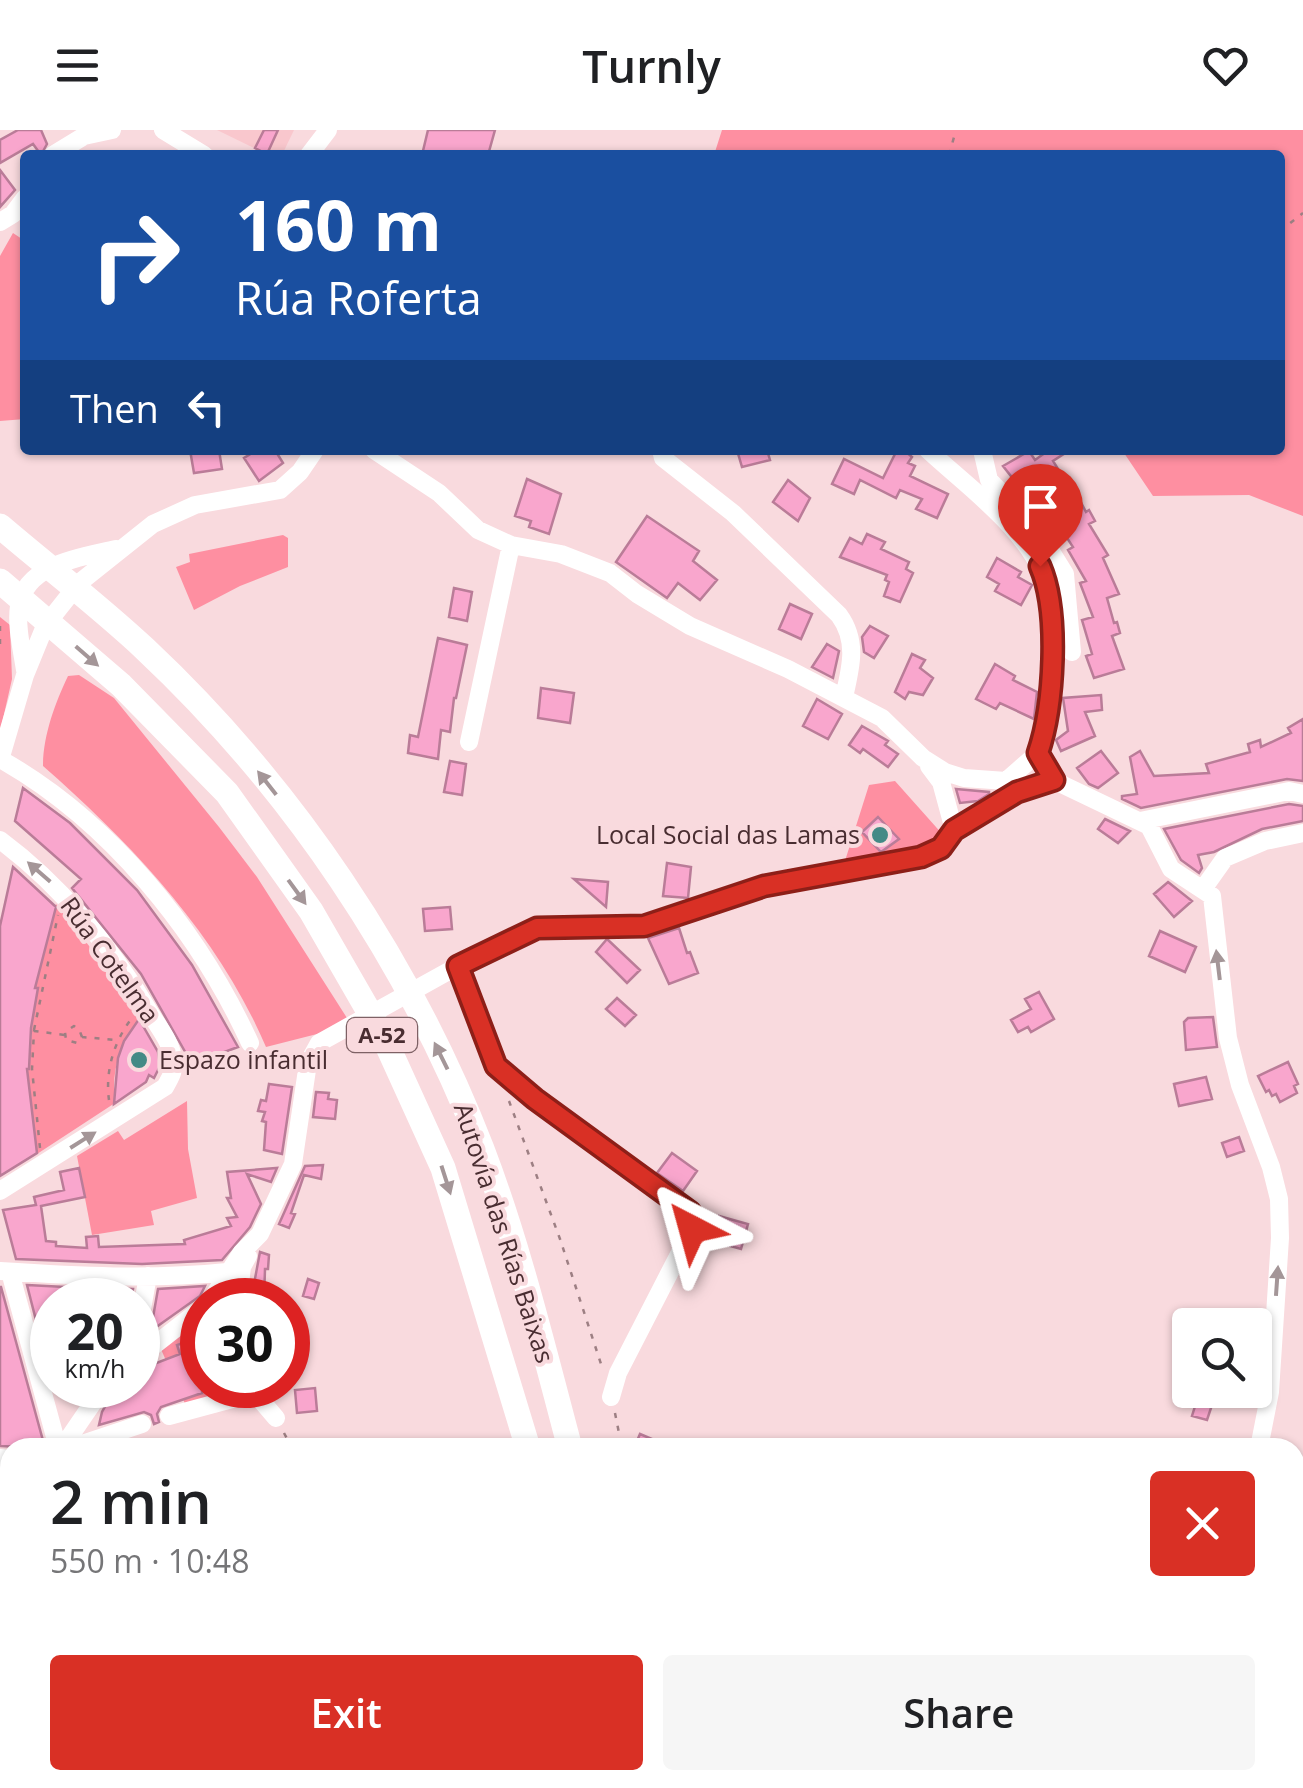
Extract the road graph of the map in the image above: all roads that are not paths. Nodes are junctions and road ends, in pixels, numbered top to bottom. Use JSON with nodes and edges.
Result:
{"nodes":[{"id":1,"x":112,"y":130,"type":"edge"},
{"id":2,"x":164,"y":130,"type":"edge"},
{"id":3,"x":328,"y":130,"type":"edge"},
{"id":4,"x":61,"y":150,"type":"edge"},
{"id":5,"x":196,"y":150,"type":"edge"},
{"id":6,"x":312,"y":150,"type":"edge"},
{"id":7,"x":20,"y":205,"type":"edge"},
{"id":8,"x":0,"y":222,"type":"edge"},
{"id":9,"x":312,"y":455,"type":"edge"},
{"id":10,"x":382,"y":455,"type":"edge"},
{"id":11,"x":662,"y":455,"type":"edge"},
{"id":12,"x":933,"y":455,"type":"edge"},
{"id":13,"x":983,"y":455,"type":"edge"},
{"id":14,"x":0,"y":526,"type":"edge"},
{"id":15,"x":511,"y":545,"type":"junction"},
{"id":16,"x":122,"y":547,"type":"junction"},
{"id":17,"x":0,"y":581,"type":"edge"},
{"id":18,"x":1072,"y":652,"type":"dead end"},
{"id":19,"x":25,"y":675,"type":"junction"},
{"id":20,"x":844,"y":697,"type":"junction"},
{"id":21,"x":469,"y":742,"type":"dead end"},
{"id":22,"x":1038,"y":753,"type":"junction"},
{"id":23,"x":923,"y":758,"type":"junction"},
{"id":24,"x":0,"y":759,"type":"edge"},
{"id":25,"x":1054,"y":780,"type":"junction"},
{"id":26,"x":1011,"y":787,"type":"junction"},
{"id":27,"x":1303,"y":794,"type":"edge"},
{"id":28,"x":1140,"y":821,"type":"junction"},
{"id":29,"x":954,"y":830,"type":"junction"},
{"id":30,"x":1303,"y":833,"type":"edge"},
{"id":31,"x":0,"y":840,"type":"edge"},
{"id":32,"x":1203,"y":888,"type":"junction"},
{"id":33,"x":453,"y":969,"type":"junction"},
{"id":34,"x":250,"y":1044,"type":"dead end"},
{"id":35,"x":0,"y":1191,"type":"edge"},
{"id":36,"x":260,"y":1234,"type":"junction"},
{"id":37,"x":5,"y":1271,"type":"edge"},
{"id":38,"x":227,"y":1272,"type":"junction"},
{"id":39,"x":148,"y":1276,"type":"joint"},
{"id":40,"x":224,"y":1278,"type":"edge"},
{"id":41,"x":241,"y":1278,"type":"edge"},
{"id":42,"x":180,"y":1325,"type":"edge"},
{"id":43,"x":160,"y":1341,"type":"edge"},
{"id":44,"x":29,"y":1342,"type":"joint"},
{"id":45,"x":611,"y":1397,"type":"road end"},
{"id":46,"x":89,"y":1408,"type":"edge"},
{"id":47,"x":199,"y":1408,"type":"edge"},
{"id":48,"x":169,"y":1416,"type":"dead end"},
{"id":49,"x":142,"y":1424,"type":"dead end"},
{"id":50,"x":57,"y":1438,"type":"edge"},
{"id":51,"x":67,"y":1438,"type":"edge"},
{"id":52,"x":100,"y":1438,"type":"edge"},
{"id":53,"x":525,"y":1438,"type":"edge"},
{"id":54,"x":567,"y":1438,"type":"edge"},
{"id":55,"x":1261,"y":1438,"type":"edge"}],
"edges":[{"from":1,"to":4,"type":"street"},
{"from":2,"to":5,"type":"street"},
{"from":3,"to":6,"type":"street"},
{"from":7,"to":8,"type":"street"},
{"from":9,"to":16,"type":"street"},
{"from":10,"to":15,"type":"street"},
{"from":11,"to":20,"type":"street"},
{"from":12,"to":22,"type":"street"},
{"from":13,"to":18,"type":"street"},
{"from":54,"to":14,"type":"highway","name":"Autovía das Rías Baixas","number":"A-52","one_way":true},
{"from":15,"to":20,"type":"street"},
{"from":15,"to":21,"type":"street"},
{"from":16,"to":19,"type":"street"},
{"from":16,"to":19,"type":"street"},
{"from":17,"to":53,"type":"highway","name":"Autovía das Rías Baixas","number":"A-52","one_way":true},
{"from":19,"to":24,"type":"street"},
{"from":20,"to":23,"type":"street"},
{"from":22,"to":25,"type":"street"},
{"from":22,"to":26,"type":"street"},
{"from":23,"to":26,"type":"street"},
{"from":23,"to":29,"type":"street"},
{"from":24,"to":34,"type":"street"},
{"from":25,"to":26,"type":"street"},
{"from":25,"to":28,"type":"street"},
{"from":26,"to":29,"type":"street"},
{"from":27,"to":28,"type":"street"},
{"from":28,"to":32,"type":"street"},
{"from":29,"to":33,"type":"street"},
{"from":30,"to":32,"type":"street"},
{"from":35,"to":31,"type":"street","name":"Rúa Cotelma","one_way":true},
{"from":55,"to":32,"type":"street","one_way":true},
{"from":33,"to":36,"type":"street"},
{"from":33,"to":45,"type":"street"},
{"from":36,"to":38,"type":"street"},
{"from":36,"to":41,"type":"street"},
{"from":37,"to":39,"type":"street"},
{"from":37,"to":44,"type":"street"},
{"from":38,"to":39,"type":"street"},
{"from":38,"to":40,"type":"street"},
{"from":42,"to":43,"type":"street"},
{"from":44,"to":50,"type":"street"},
{"from":46,"to":51,"type":"street"},
{"from":47,"to":48,"type":"street"},
{"from":49,"to":52,"type":"street"}]}
